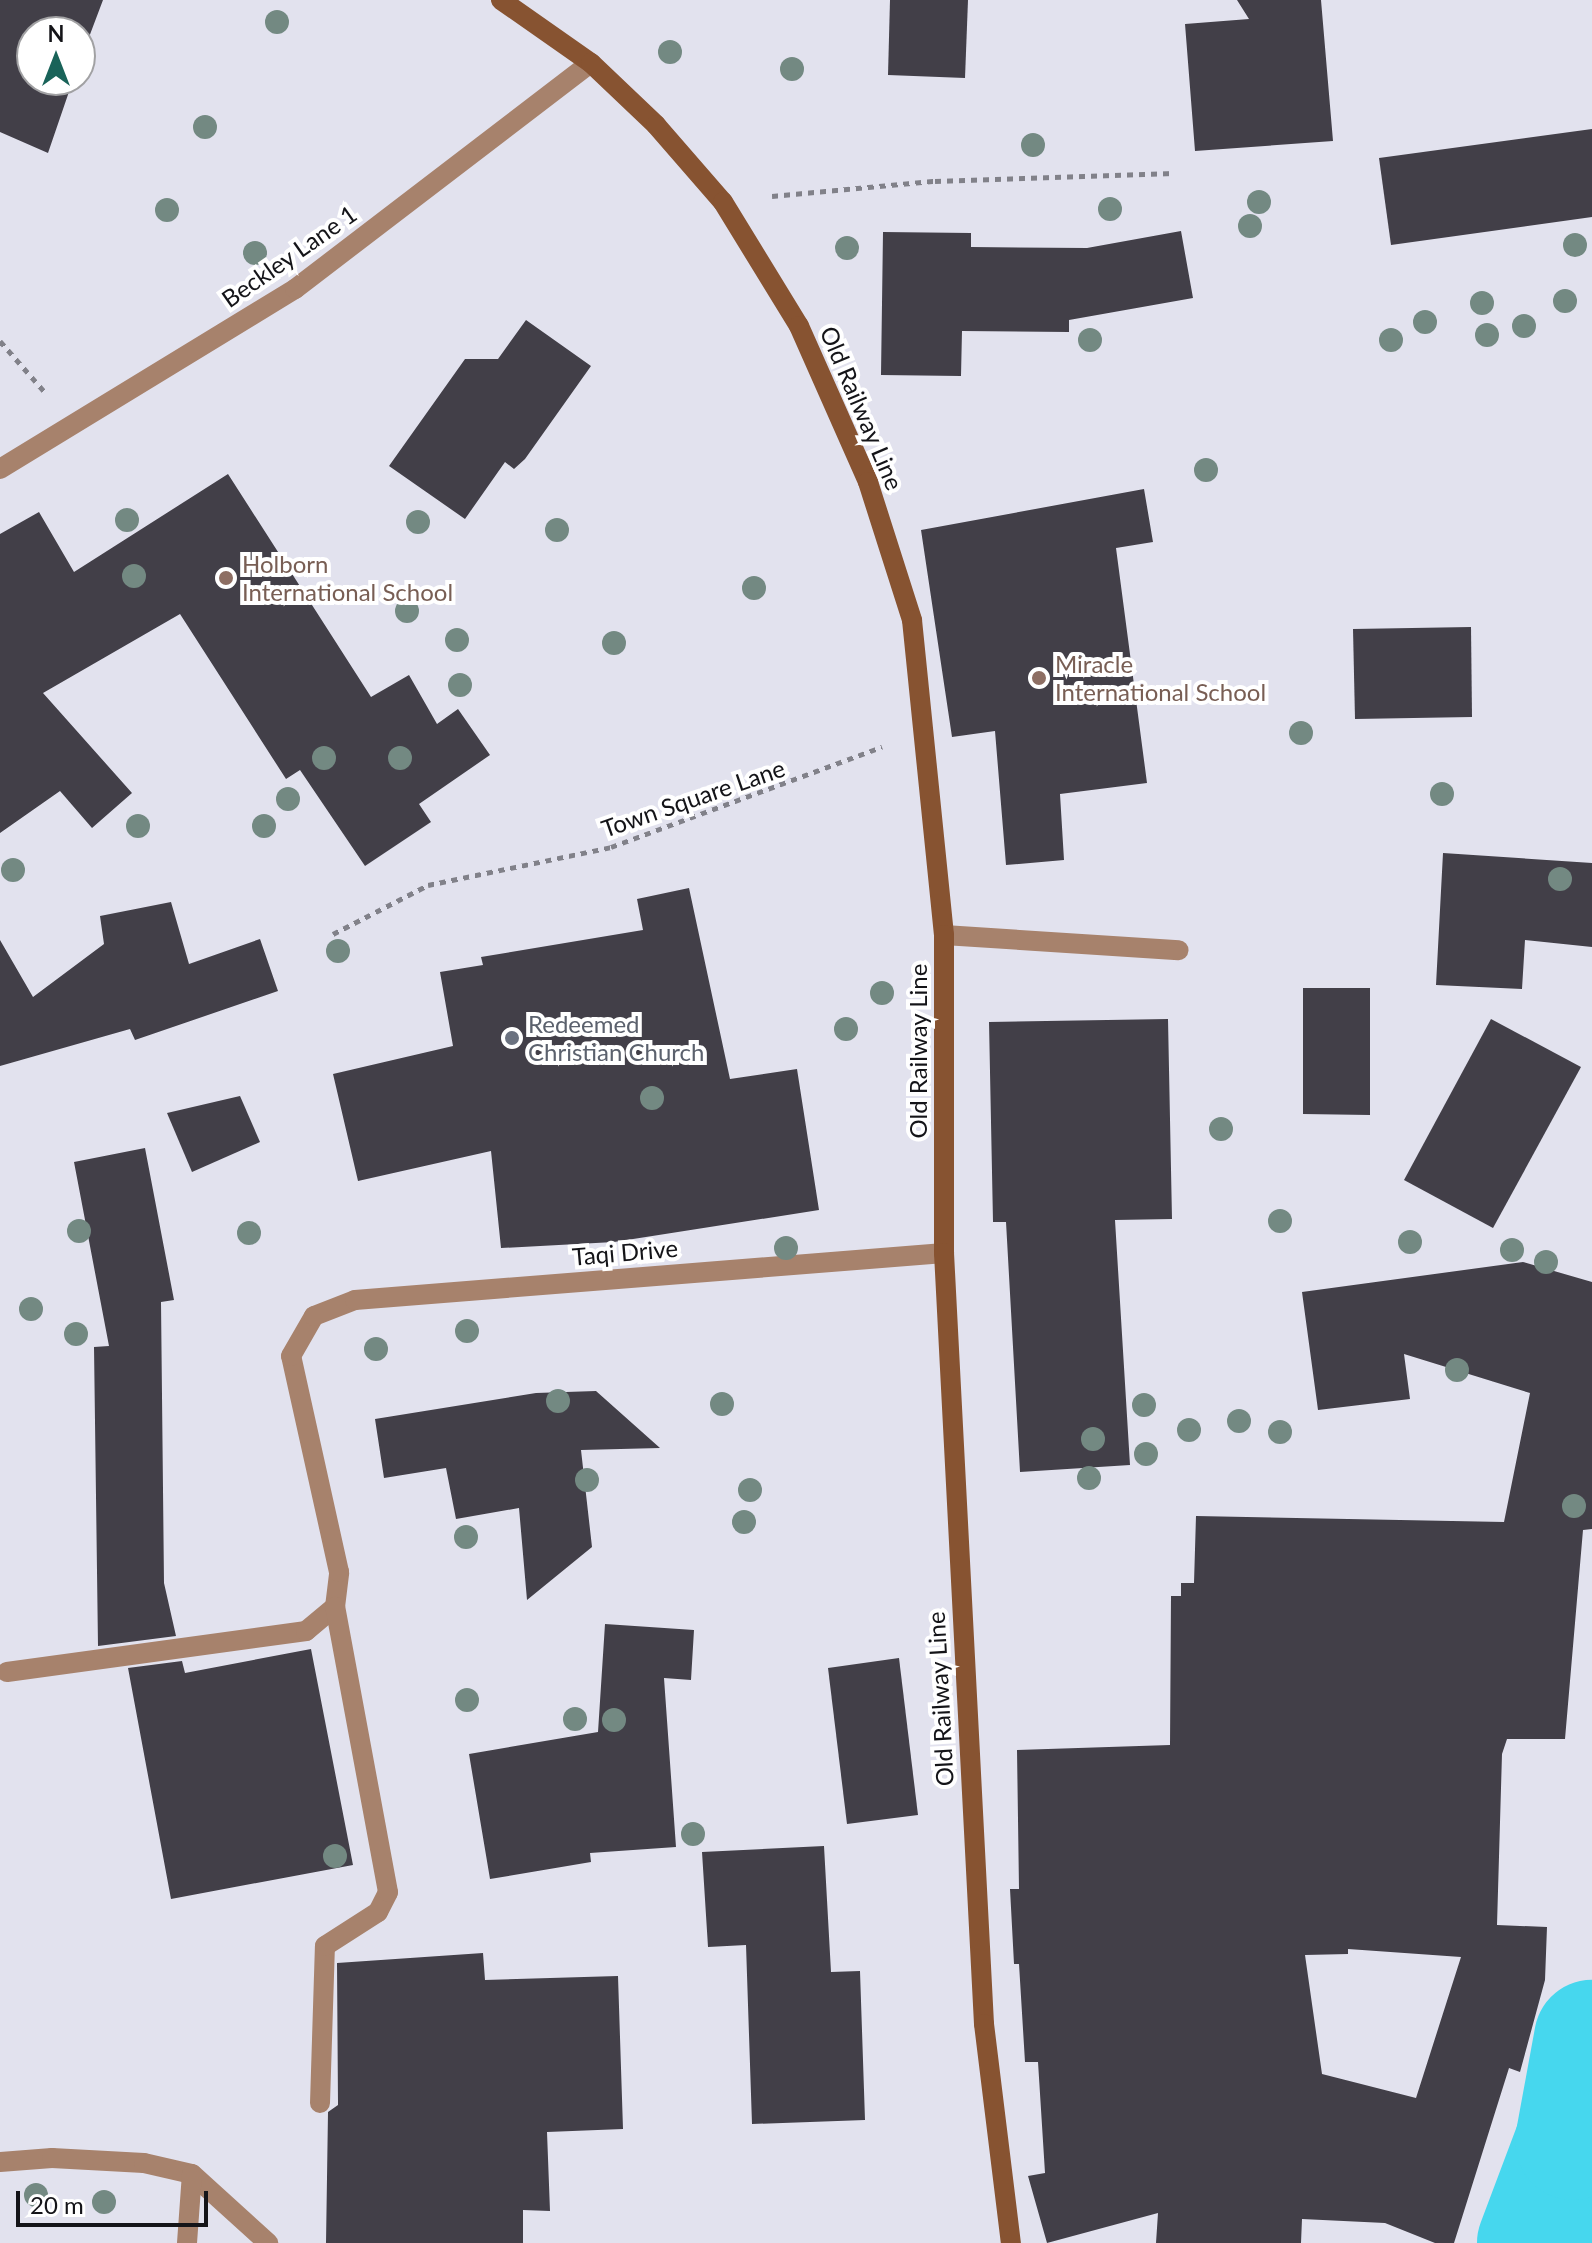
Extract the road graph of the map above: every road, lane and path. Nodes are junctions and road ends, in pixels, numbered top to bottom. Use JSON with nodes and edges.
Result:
{"nodes":[{"id":1,"x":501,"y":0,"type":"edge"},
{"id":2,"x":591,"y":63,"type":"junction"},
{"id":3,"x":1174,"y":173,"type":"dead end"},
{"id":4,"x":723,"y":202,"type":"junction"},
{"id":5,"x":0,"y":341,"type":"edge"},
{"id":6,"x":74,"y":424,"type":"junction"},
{"id":7,"x":0,"y":469,"type":"edge"},
{"id":8,"x":927,"y":728,"type":"junction"},
{"id":9,"x":333,"y":934,"type":"dead end"},
{"id":10,"x":944,"y":935,"type":"junction"},
{"id":11,"x":1179,"y":950,"type":"dead end"},
{"id":12,"x":944,"y":1253,"type":"junction"},
{"id":13,"x":335,"y":1607,"type":"junction"},
{"id":14,"x":7,"y":1672,"type":"dead end"},
{"id":15,"x":320,"y":2103,"type":"dead end"},
{"id":16,"x":0,"y":2162,"type":"edge"},
{"id":17,"x":192,"y":2174,"type":"junction"},
{"id":18,"x":187,"y":2243,"type":"edge"},
{"id":19,"x":268,"y":2243,"type":"edge"},
{"id":20,"x":1011,"y":2243,"type":"edge"}],
"edges":[{"from":1,"to":2,"type":"street","name":"Old Railway Line"},
{"from":2,"to":4,"type":"street","name":"Old Railway Line"},
{"from":2,"to":6,"type":"street","name":"Beckley Lane 1"},
{"from":3,"to":4,"type":"path"},
{"from":4,"to":8,"type":"street","name":"Old Railway Line"},
{"from":5,"to":6,"type":"path"},
{"from":6,"to":7,"type":"street","name":"Beckley Lane 1"},
{"from":8,"to":9,"type":"path","name":"Town Square Lane"},
{"from":8,"to":10,"type":"street","name":"Old Railway Line"},
{"from":10,"to":11,"type":"street"},
{"from":10,"to":12,"type":"street","name":"Old Railway Line"},
{"from":12,"to":13,"type":"street","name":"Taqi Drive"},
{"from":12,"to":20,"type":"street","name":"Old Railway Line"},
{"from":13,"to":14,"type":"street"},
{"from":13,"to":15,"type":"street"},
{"from":16,"to":17,"type":"street"},
{"from":17,"to":18,"type":"street"},
{"from":17,"to":19,"type":"street"}]}
